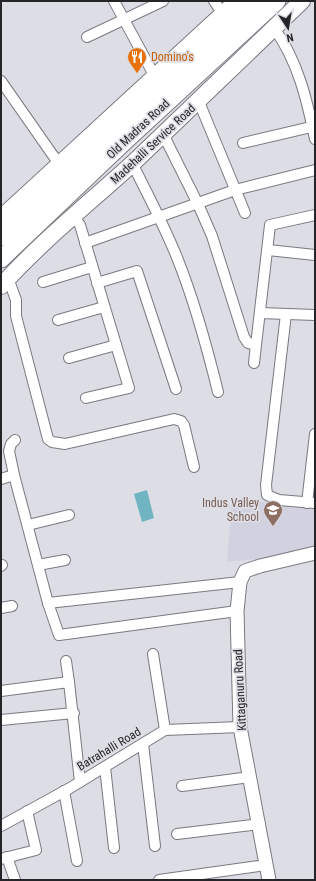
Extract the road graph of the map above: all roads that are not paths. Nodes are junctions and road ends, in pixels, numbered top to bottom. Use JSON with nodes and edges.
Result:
{"nodes":[{"id":1,"x":114,"y":1,"type":"edge"},
{"id":2,"x":163,"y":1,"type":"edge"},
{"id":3,"x":237,"y":1,"type":"edge"},
{"id":4,"x":256,"y":1,"type":"edge"},
{"id":5,"x":277,"y":1,"type":"edge"},
{"id":6,"x":302,"y":1,"type":"edge"},
{"id":7,"x":219,"y":7,"type":"edge"},
{"id":8,"x":123,"y":20,"type":"junction"},
{"id":9,"x":274,"y":28,"type":"junction"},
{"id":10,"x":87,"y":37,"type":"dead end"},
{"id":11,"x":154,"y":76,"type":"junction"},
{"id":12,"x":1,"y":81,"type":"edge"},
{"id":13,"x":199,"y":102,"type":"junction"},
{"id":14,"x":314,"y":127,"type":"edge"},
{"id":15,"x":163,"y":134,"type":"junction"},
{"id":16,"x":315,"y":139,"type":"edge"},
{"id":17,"x":243,"y":143,"type":"dead end"},
{"id":18,"x":132,"y":163,"type":"junction"},
{"id":19,"x":59,"y":164,"type":"junction"},
{"id":20,"x":315,"y":170,"type":"edge"},
{"id":21,"x":235,"y":190,"type":"junction"},
{"id":22,"x":198,"y":204,"type":"junction"},
{"id":23,"x":245,"y":213,"type":"dead end"},
{"id":24,"x":315,"y":215,"type":"edge"},
{"id":25,"x":74,"y":216,"type":"junction"},
{"id":26,"x":1,"y":218,"type":"edge"},
{"id":27,"x":159,"y":218,"type":"junction"},
{"id":28,"x":1,"y":238,"type":"edge"},
{"id":29,"x":85,"y":243,"type":"junction"},
{"id":30,"x":268,"y":250,"type":"junction"},
{"id":31,"x":315,"y":255,"type":"edge"},
{"id":32,"x":1,"y":259,"type":"edge"},
{"id":33,"x":92,"y":267,"type":"junction"},
{"id":34,"x":5,"y":282,"type":"edge"},
{"id":35,"x":43,"y":282,"type":"dead end"},
{"id":36,"x":97,"y":283,"type":"junction"},
{"id":37,"x":104,"y":307,"type":"junction"},
{"id":38,"x":260,"y":313,"type":"junction"},
{"id":39,"x":286,"y":314,"type":"junction"},
{"id":40,"x":315,"y":315,"type":"edge"},
{"id":41,"x":58,"y":320,"type":"dead end"},
{"id":42,"x":116,"y":345,"type":"junction"},
{"id":43,"x":256,"y":345,"type":"junction"},
{"id":44,"x":69,"y":358,"type":"dead end"},
{"id":45,"x":254,"y":363,"type":"dead end"},
{"id":46,"x":176,"y":389,"type":"dead end"},
{"id":47,"x":218,"y":392,"type":"dead end"},
{"id":48,"x":86,"y":398,"type":"dead end"},
{"id":49,"x":315,"y":434,"type":"edge"},
{"id":50,"x":15,"y":440,"type":"dead end"},
{"id":51,"x":194,"y":467,"type":"dead end"},
{"id":52,"x":14,"y":475,"type":"junction"},
{"id":53,"x":1,"y":479,"type":"edge"},
{"id":54,"x":311,"y":503,"type":"edge"},
{"id":55,"x":69,"y":515,"type":"dead end"},
{"id":56,"x":28,"y":525,"type":"junction"},
{"id":57,"x":315,"y":553,"type":"edge"},
{"id":58,"x":65,"y":560,"type":"dead end"},
{"id":59,"x":38,"y":565,"type":"junction"},
{"id":60,"x":240,"y":582,"type":"junction"},
{"id":61,"x":48,"y":603,"type":"junction"},
{"id":62,"x":12,"y":606,"type":"dead end"},
{"id":63,"x":1,"y":608,"type":"edge"},
{"id":64,"x":237,"y":611,"type":"junction"},
{"id":65,"x":153,"y":654,"type":"dead end"},
{"id":66,"x":66,"y":661,"type":"dead end"},
{"id":67,"x":70,"y":682,"type":"junction"},
{"id":68,"x":1,"y":690,"type":"edge"},
{"id":69,"x":74,"y":714,"type":"junction"},
{"id":70,"x":1,"y":720,"type":"edge"},
{"id":71,"x":240,"y":726,"type":"junction"},
{"id":72,"x":165,"y":730,"type":"junction"},
{"id":73,"x":142,"y":744,"type":"junction"},
{"id":74,"x":105,"y":767,"type":"junction"},
{"id":75,"x":250,"y":777,"type":"junction"},
{"id":76,"x":80,"y":782,"type":"junction"},
{"id":77,"x":182,"y":786,"type":"dead end"},
{"id":78,"x":64,"y":791,"type":"junction"},
{"id":79,"x":27,"y":811,"type":"junction"},
{"id":80,"x":260,"y":824,"type":"junction"},
{"id":81,"x":1,"y":826,"type":"edge"},
{"id":82,"x":177,"y":834,"type":"dead end"},
{"id":83,"x":155,"y":846,"type":"dead end"},
{"id":84,"x":114,"y":848,"type":"dead end"},
{"id":85,"x":4,"y":858,"type":"edge"},
{"id":86,"x":77,"y":861,"type":"dead end"},
{"id":87,"x":266,"y":865,"type":"junction"},
{"id":88,"x":15,"y":880,"type":"edge"},
{"id":89,"x":159,"y":880,"type":"edge"},
{"id":90,"x":269,"y":880,"type":"edge"}],
"edges":[{"from":1,"to":8,"type":"street"},
{"from":2,"to":8,"type":"street"},
{"from":3,"to":7,"type":"main road"},
{"from":4,"to":28,"type":"highway","name":"Old Madras Road"},
{"from":5,"to":32,"type":"highway","name":"Old Madras Road"},
{"from":6,"to":9,"type":"main road","name":"Madehalli Service Road"},
{"from":7,"to":11,"type":"main road"},
{"from":8,"to":10,"type":"street"},
{"from":8,"to":11,"type":"street"},
{"from":9,"to":13,"type":"main road","name":"Madehalli Service Road"},
{"from":9,"to":14,"type":"street"},
{"from":11,"to":19,"type":"main road"},
{"from":12,"to":19,"type":"street"},
{"from":13,"to":15,"type":"main road","name":"Madehalli Service Road"},
{"from":13,"to":21,"type":"street"},
{"from":14,"to":16,"type":"street"},
{"from":14,"to":17,"type":"street"},
{"from":15,"to":18,"type":"main road","name":"Madehalli Service Road"},
{"from":15,"to":22,"type":"street"},
{"from":18,"to":25,"type":"main road","name":"Madehalli Service Road"},
{"from":18,"to":27,"type":"street"},
{"from":19,"to":26,"type":"main road"},
{"from":20,"to":21,"type":"street"},
{"from":21,"to":22,"type":"street"},
{"from":21,"to":23,"type":"street"},
{"from":22,"to":27,"type":"street"},
{"from":22,"to":43,"type":"street"},
{"from":24,"to":30,"type":"street"},
{"from":25,"to":29,"type":"street"},
{"from":25,"to":34,"type":"main road","name":"Madehalli Service Road"},
{"from":27,"to":29,"type":"street"},
{"from":27,"to":47,"type":"street"},
{"from":29,"to":33,"type":"street"},
{"from":30,"to":31,"type":"street"},
{"from":30,"to":38,"type":"street"},
{"from":33,"to":35,"type":"street"},
{"from":33,"to":36,"type":"street"},
{"from":34,"to":51,"type":"street"},
{"from":36,"to":37,"type":"street"},
{"from":36,"to":46,"type":"street"},
{"from":37,"to":41,"type":"street"},
{"from":37,"to":42,"type":"street"},
{"from":38,"to":39,"type":"street"},
{"from":38,"to":43,"type":"street"},
{"from":39,"to":40,"type":"street"},
{"from":39,"to":54,"type":"street"},
{"from":42,"to":44,"type":"street"},
{"from":42,"to":48,"type":"street"},
{"from":43,"to":45,"type":"street"},
{"from":49,"to":54,"type":"street"},
{"from":50,"to":52,"type":"street"},
{"from":52,"to":53,"type":"street"},
{"from":52,"to":56,"type":"street"},
{"from":55,"to":56,"type":"street"},
{"from":56,"to":59,"type":"street"},
{"from":57,"to":60,"type":"street"},
{"from":58,"to":59,"type":"street"},
{"from":59,"to":61,"type":"street"},
{"from":60,"to":61,"type":"street"},
{"from":60,"to":64,"type":"street","name":"Kittaganuru Road"},
{"from":61,"to":64,"type":"street"},
{"from":62,"to":63,"type":"street"},
{"from":64,"to":71,"type":"street","name":"Kittaganuru Road"},
{"from":65,"to":72,"type":"street"},
{"from":66,"to":67,"type":"street"},
{"from":67,"to":68,"type":"street"},
{"from":67,"to":69,"type":"street"},
{"from":69,"to":70,"type":"street"},
{"from":69,"to":76,"type":"street"},
{"from":71,"to":72,"type":"street","name":"Batrahalli Road"},
{"from":71,"to":75,"type":"street","name":"Kittaganuru Road"},
{"from":72,"to":73,"type":"street","name":"Batrahalli Road"},
{"from":73,"to":74,"type":"street","name":"Batrahalli Road"},
{"from":73,"to":83,"type":"street"},
{"from":74,"to":76,"type":"street","name":"Batrahalli Road"},
{"from":74,"to":84,"type":"street"},
{"from":75,"to":77,"type":"street"},
{"from":75,"to":80,"type":"street","name":"Kittaganuru Road"},
{"from":76,"to":78,"type":"street","name":"Batrahalli Road"},
{"from":78,"to":79,"type":"street","name":"Batrahalli Road"},
{"from":78,"to":86,"type":"street"},
{"from":79,"to":81,"type":"street","name":"Batrahalli Road"},
{"from":79,"to":85,"type":"street"},
{"from":80,"to":82,"type":"street"},
{"from":80,"to":87,"type":"street","name":"Kittaganuru Road"},
{"from":85,"to":88,"type":"street"},
{"from":87,"to":89,"type":"street"},
{"from":87,"to":90,"type":"street","name":"Kittaganuru Road"}]}
